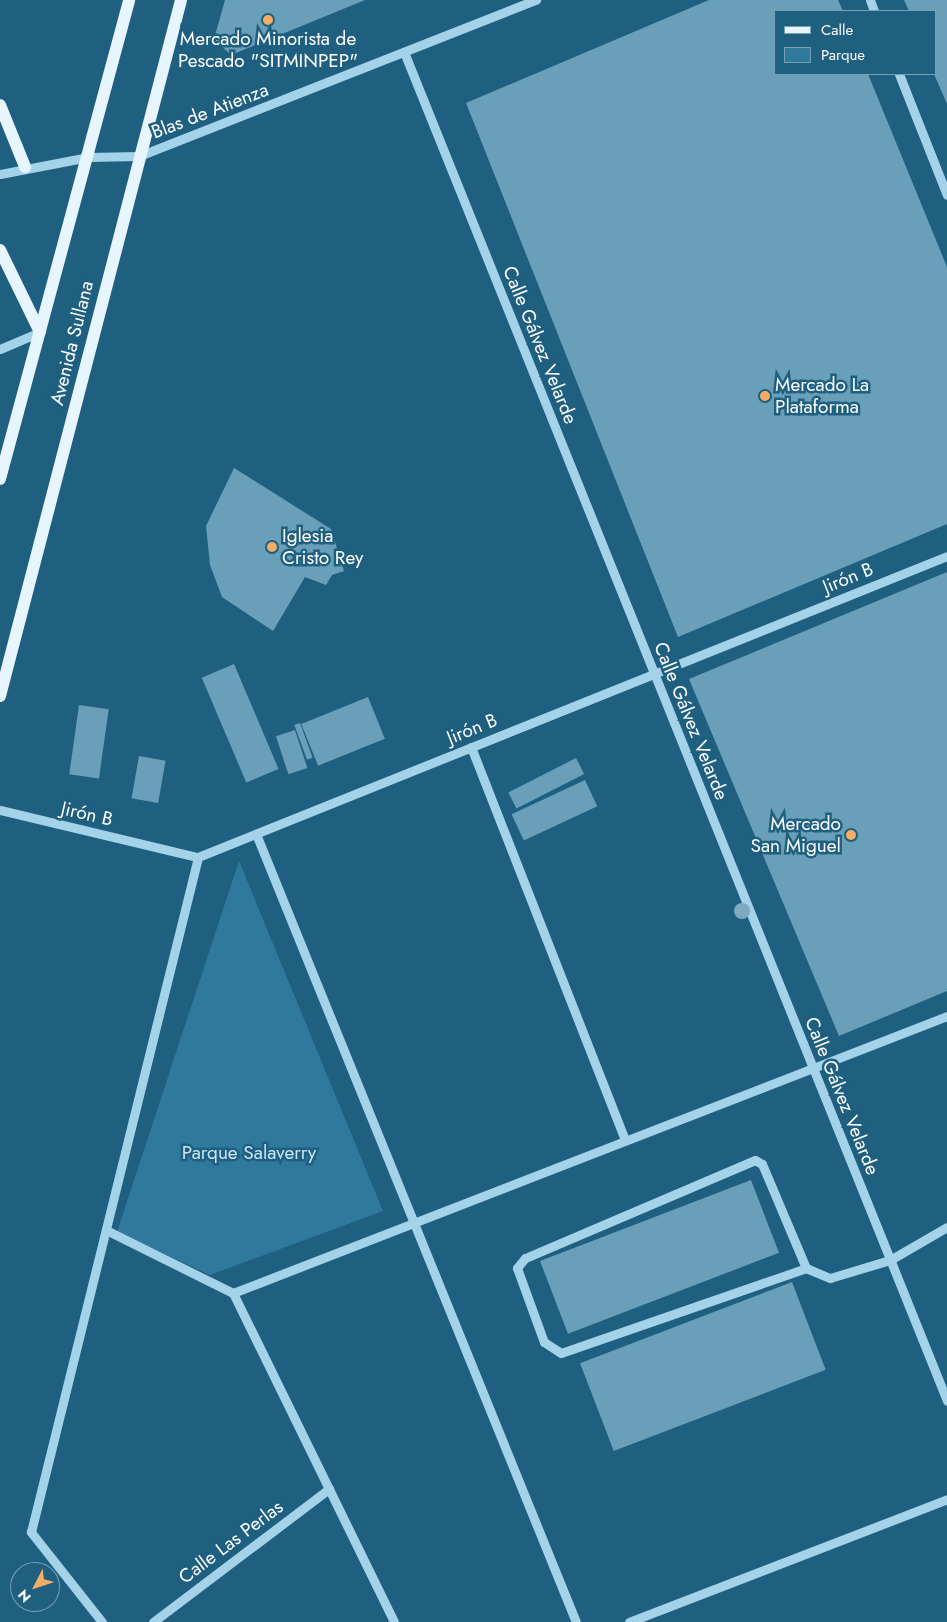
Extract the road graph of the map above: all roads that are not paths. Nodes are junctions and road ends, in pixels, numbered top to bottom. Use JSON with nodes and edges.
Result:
{"nodes":[{"id":1,"x":128,"y":0,"type":"edge"},
{"id":2,"x":181,"y":0,"type":"edge"},
{"id":3,"x":536,"y":0,"type":"edge"},
{"id":4,"x":404,"y":52,"type":"junction"},
{"id":5,"x":899,"y":75,"type":"edge"},
{"id":6,"x":0,"y":105,"type":"edge"},
{"id":7,"x":139,"y":156,"type":"junction"},
{"id":8,"x":88,"y":157,"type":"junction"},
{"id":9,"x":25,"y":167,"type":"junction"},
{"id":10,"x":0,"y":174,"type":"edge"},
{"id":11,"x":947,"y":195,"type":"edge"},
{"id":12,"x":0,"y":250,"type":"edge"},
{"id":13,"x":40,"y":332,"type":"junction"},
{"id":14,"x":0,"y":349,"type":"edge"},
{"id":15,"x":0,"y":480,"type":"edge"},
{"id":16,"x":947,"y":556,"type":"edge"},
{"id":17,"x":654,"y":673,"type":"junction"},
{"id":18,"x":0,"y":696,"type":"edge"},
{"id":19,"x":471,"y":747,"type":"junction"},
{"id":20,"x":0,"y":810,"type":"edge"},
{"id":21,"x":256,"y":834,"type":"junction"},
{"id":22,"x":198,"y":857,"type":"junction"},
{"id":23,"x":947,"y":1016,"type":"edge"},
{"id":24,"x":813,"y":1068,"type":"junction"},
{"id":25,"x":625,"y":1140,"type":"junction"},
{"id":26,"x":413,"y":1223,"type":"junction"},
{"id":27,"x":947,"y":1227,"type":"edge"},
{"id":28,"x":106,"y":1230,"type":"junction"},
{"id":29,"x":890,"y":1260,"type":"junction"},
{"id":30,"x":806,"y":1268,"type":"junction"},
{"id":31,"x":233,"y":1293,"type":"junction"},
{"id":32,"x":947,"y":1401,"type":"edge"},
{"id":33,"x":329,"y":1489,"type":"junction"},
{"id":34,"x":947,"y":1498,"type":"edge"},
{"id":35,"x":102,"y":1622,"type":"edge"},
{"id":36,"x":153,"y":1622,"type":"edge"},
{"id":37,"x":394,"y":1622,"type":"edge"},
{"id":38,"x":576,"y":1622,"type":"edge"},
{"id":39,"x":629,"y":1622,"type":"edge"}],
"edges":[{"from":1,"to":8,"type":"main road","name":"Avenida Sullana"},
{"from":2,"to":7,"type":"main road","name":"Avenida Sullana"},
{"from":3,"to":4,"type":"street","name":"Blas de Atienza"},
{"from":4,"to":7,"type":"street","name":"Blas de Atienza"},
{"from":4,"to":17,"type":"street","name":"Calle Gálvez Velarde"},
{"from":5,"to":11,"type":"street"},
{"from":6,"to":9,"type":"main road"},
{"from":7,"to":8,"type":"street","name":"Blas de Atienza"},
{"from":7,"to":18,"type":"main road","name":"Avenida Sullana"},
{"from":8,"to":9,"type":"street","name":"Blas de Atienza"},
{"from":8,"to":13,"type":"main road","name":"Avenida Sullana"},
{"from":9,"to":10,"type":"street","name":"Blas de Atienza"},
{"from":12,"to":13,"type":"main road"},
{"from":13,"to":14,"type":"street"},
{"from":13,"to":15,"type":"main road","name":"Avenida Sullana"},
{"from":16,"to":17,"type":"street","name":"Jirón B"},
{"from":17,"to":19,"type":"street","name":"Jirón B"},
{"from":17,"to":24,"type":"street","name":"Calle Gálvez Velarde"},
{"from":19,"to":21,"type":"street","name":"Jirón B"},
{"from":19,"to":25,"type":"street"},
{"from":20,"to":22,"type":"street","name":"Jirón B"},
{"from":21,"to":22,"type":"street","name":"Jirón B"},
{"from":21,"to":26,"type":"street"},
{"from":22,"to":28,"type":"street"},
{"from":23,"to":24,"type":"street"},
{"from":24,"to":25,"type":"street"},
{"from":24,"to":29,"type":"street","name":"Calle Gálvez Velarde"},
{"from":25,"to":26,"type":"street"},
{"from":26,"to":31,"type":"street"},
{"from":26,"to":38,"type":"street"},
{"from":27,"to":29,"type":"street"},
{"from":28,"to":31,"type":"street"},
{"from":28,"to":35,"type":"street"},
{"from":29,"to":30,"type":"street"},
{"from":29,"to":32,"type":"street","name":"Calle Gálvez Velarde"},
{"from":30,"to":30,"type":"street"},
{"from":31,"to":33,"type":"street"},
{"from":33,"to":36,"type":"street","name":"Calle Las Perlas"},
{"from":33,"to":37,"type":"street"},
{"from":34,"to":39,"type":"street"}]}
